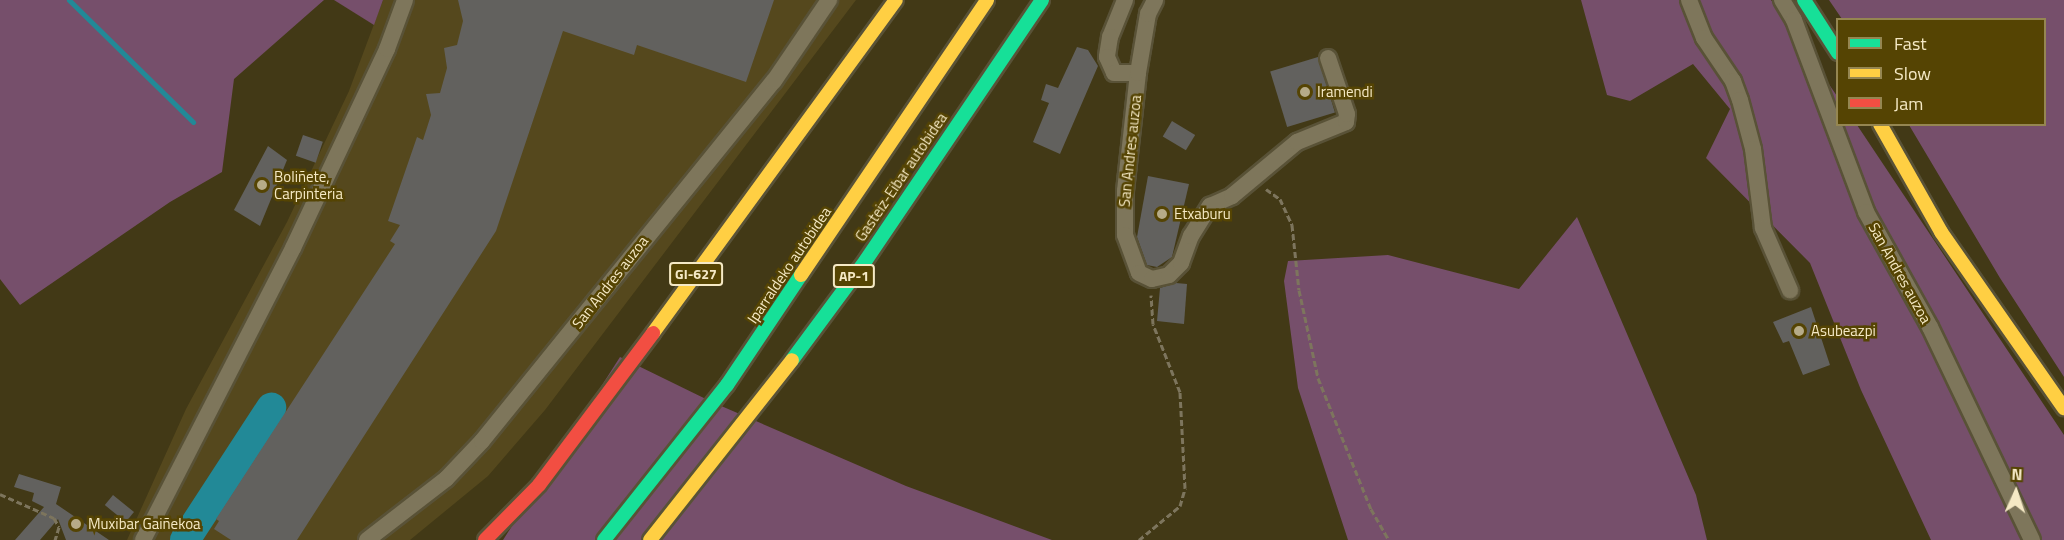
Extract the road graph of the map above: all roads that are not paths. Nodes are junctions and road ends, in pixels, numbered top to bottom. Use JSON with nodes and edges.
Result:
{"nodes":[{"id":1,"x":405,"y":0,"type":"edge"},
{"id":2,"x":829,"y":0,"type":"edge"},
{"id":3,"x":896,"y":0,"type":"edge"},
{"id":4,"x":987,"y":0,"type":"edge"},
{"id":5,"x":1042,"y":0,"type":"edge"},
{"id":6,"x":1125,"y":0,"type":"edge"},
{"id":7,"x":1155,"y":0,"type":"edge"},
{"id":8,"x":1689,"y":0,"type":"edge"},
{"id":9,"x":1782,"y":0,"type":"edge"},
{"id":10,"x":1804,"y":0,"type":"edge"},
{"id":11,"x":1836,"y":50,"type":"edge"},
{"id":12,"x":1328,"y":58,"type":"dead end"},
{"id":13,"x":1138,"y":73,"type":"junction"},
{"id":14,"x":1881,"y":126,"type":"edge"},
{"id":15,"x":1790,"y":290,"type":"dead end"},
{"id":16,"x":2064,"y":408,"type":"edge"},
{"id":17,"x":142,"y":540,"type":"edge"},
{"id":18,"x":367,"y":540,"type":"edge"},
{"id":19,"x":485,"y":540,"type":"edge"},
{"id":20,"x":604,"y":540,"type":"edge"},
{"id":21,"x":650,"y":540,"type":"edge"},
{"id":22,"x":2032,"y":540,"type":"edge"}],
"edges":[{"from":1,"to":17,"type":"street"},
{"from":2,"to":18,"type":"street","name":"San Andres auzoa"},
{"from":3,"to":19,"type":"main road","number":"GI-627"},
{"from":4,"to":20,"type":"main road","name":"Iparraldeko autobidea","number":"AP-1"},
{"from":5,"to":21,"type":"main road","name":"Gasteiz-Eibar autobidea","number":"AP-1"},
{"from":6,"to":13,"type":"street","name":"San Andres auzoa"},
{"from":7,"to":13,"type":"street"},
{"from":8,"to":15,"type":"street"},
{"from":9,"to":22,"type":"street","name":"San Andres auzoa"},
{"from":10,"to":11,"type":"main road"},
{"from":12,"to":13,"type":"street","name":"San Andres auzoa"},
{"from":14,"to":16,"type":"main road"}]}
